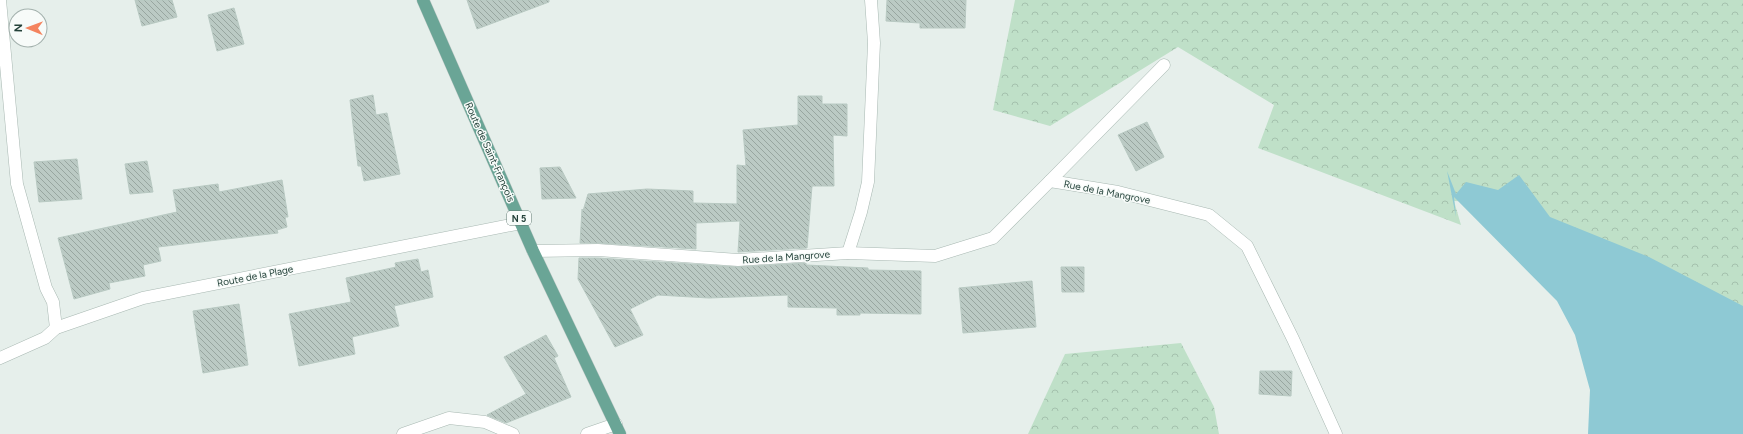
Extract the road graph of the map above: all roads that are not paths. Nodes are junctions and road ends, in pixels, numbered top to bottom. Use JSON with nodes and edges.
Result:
{"nodes":[{"id":1,"x":0,"y":0,"type":"edge"},
{"id":2,"x":423,"y":0,"type":"edge"},
{"id":3,"x":871,"y":0,"type":"edge"},
{"id":4,"x":1164,"y":65,"type":"dead end"},
{"id":5,"x":1050,"y":181,"type":"junction"},
{"id":6,"x":521,"y":223,"type":"junction"},
{"id":7,"x":533,"y":251,"type":"junction"},
{"id":8,"x":848,"y":253,"type":"junction"},
{"id":9,"x":56,"y":328,"type":"junction"},
{"id":10,"x":0,"y":358,"type":"edge"},
{"id":11,"x":618,"y":429,"type":"edge"},
{"id":12,"x":403,"y":434,"type":"edge"},
{"id":13,"x":513,"y":434,"type":"edge"},
{"id":14,"x":587,"y":434,"type":"edge"},
{"id":15,"x":1336,"y":434,"type":"edge"}],
"edges":[{"from":1,"to":9,"type":"street"},
{"from":2,"to":6,"type":"main road","name":"Route de Saint-François","number":"N 5"},
{"from":3,"to":8,"type":"street"},
{"from":4,"to":5,"type":"street"},
{"from":5,"to":8,"type":"street","name":"Rue de la Mangrove"},
{"from":5,"to":15,"type":"street","name":"Rue de la Mangrove"},
{"from":6,"to":7,"type":"main road","name":"Route de Saint-François","number":"N 5"},
{"from":6,"to":9,"type":"street","name":"Route de la Plage"},
{"from":7,"to":8,"type":"street","name":"Rue de la Mangrove"},
{"from":7,"to":11,"type":"main road","name":"Route de Saint-François","number":"N 5"},
{"from":9,"to":10,"type":"street","name":"Route de la Plage"},
{"from":11,"to":14,"type":"street"},
{"from":12,"to":13,"type":"street"}]}
